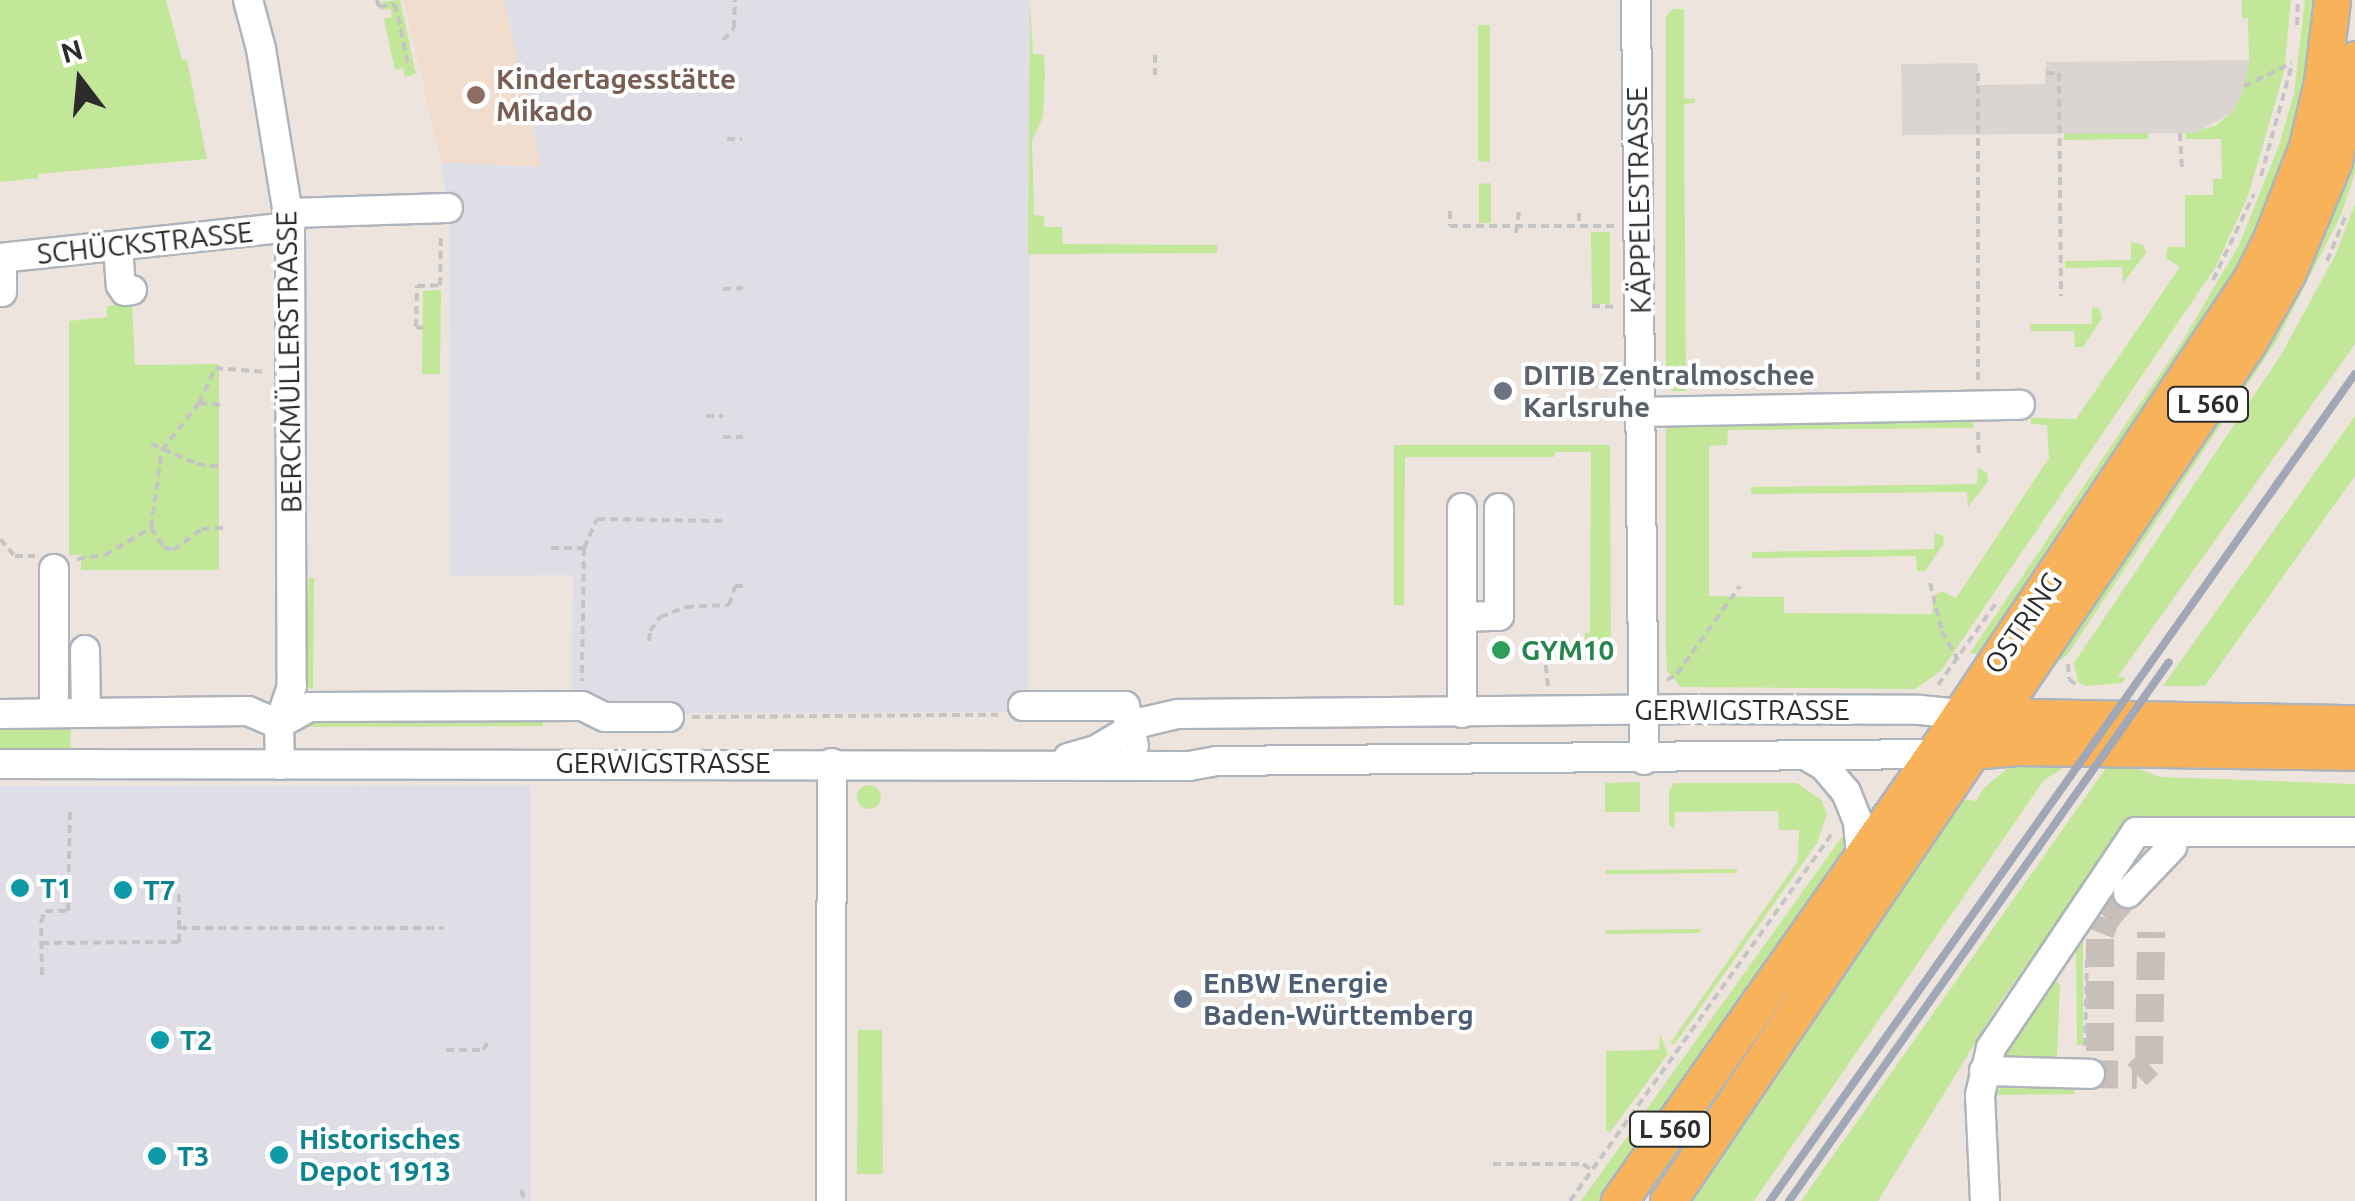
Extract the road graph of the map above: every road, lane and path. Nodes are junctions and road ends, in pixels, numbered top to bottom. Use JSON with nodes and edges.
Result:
{"nodes":[{"id":1,"x":248,"y":0,"type":"edge"},
{"id":2,"x":378,"y":0,"type":"edge"},
{"id":3,"x":734,"y":0,"type":"edge"},
{"id":4,"x":1636,"y":0,"type":"edge"},
{"id":5,"x":2298,"y":0,"type":"edge"},
{"id":6,"x":2332,"y":0,"type":"edge"},
{"id":7,"x":2297,"y":26,"type":"dead end"},
{"id":8,"x":723,"y":40,"type":"dead end"},
{"id":9,"x":2294,"y":45,"type":"dead end"},
{"id":10,"x":1155,"y":55,"type":"dead end"},
{"id":11,"x":2355,"y":59,"type":"edge"},
{"id":12,"x":2292,"y":64,"type":"junction"},
{"id":13,"x":410,"y":69,"type":"dead end"},
{"id":14,"x":1978,"y":73,"type":"dead end"},
{"id":15,"x":2046,"y":73,"type":"dead end"},
{"id":16,"x":1155,"y":74,"type":"dead end"},
{"id":17,"x":2244,"y":86,"type":"dead end"},
{"id":18,"x":2180,"y":133,"type":"dead end"},
{"id":19,"x":742,"y":139,"type":"dead end"},
{"id":20,"x":727,"y":140,"type":"dead end"},
{"id":21,"x":2182,"y":168,"type":"dead end"},
{"id":22,"x":444,"y":208,"type":"joint"},
{"id":23,"x":1450,"y":211,"type":"dead end"},
{"id":24,"x":1519,"y":211,"type":"dead end"},
{"id":25,"x":1579,"y":212,"type":"dead end"},
{"id":26,"x":290,"y":220,"type":"junction"},
{"id":27,"x":1579,"y":226,"type":"junction"},
{"id":28,"x":1639,"y":226,"type":"junction"},
{"id":29,"x":1517,"y":230,"type":"junction"},
{"id":30,"x":118,"y":246,"type":"junction"},
{"id":31,"x":1,"y":258,"type":"edge"},
{"id":32,"x":2210,"y":285,"type":"dead end"},
{"id":33,"x":743,"y":288,"type":"dead end"},
{"id":34,"x":723,"y":289,"type":"dead end"},
{"id":35,"x":132,"y":290,"type":"dead end"},
{"id":36,"x":2,"y":292,"type":"edge"},
{"id":37,"x":2060,"y":296,"type":"dead end"},
{"id":38,"x":422,"y":328,"type":"dead end"},
{"id":39,"x":290,"y":371,"type":"junction"},
{"id":40,"x":199,"y":403,"type":"junction"},
{"id":41,"x":223,"y":405,"type":"dead end"},
{"id":42,"x":2020,"y":406,"type":"dead end"},
{"id":43,"x":1978,"y":407,"type":"junction"},
{"id":44,"x":1640,"y":412,"type":"junction"},
{"id":45,"x":706,"y":416,"type":"dead end"},
{"id":46,"x":723,"y":416,"type":"dead end"},
{"id":47,"x":723,"y":437,"type":"dead end"},
{"id":48,"x":743,"y":437,"type":"dead end"},
{"id":49,"x":151,"y":444,"type":"dead end"},
{"id":50,"x":162,"y":450,"type":"junction"},
{"id":51,"x":1979,"y":457,"type":"dead end"},
{"id":52,"x":223,"y":467,"type":"dead end"},
{"id":53,"x":1462,"y":508,"type":"dead end"},
{"id":54,"x":1499,"y":508,"type":"dead end"},
{"id":55,"x":723,"y":521,"type":"dead end"},
{"id":56,"x":151,"y":528,"type":"junction"},
{"id":57,"x":223,"y":528,"type":"dead end"},
{"id":58,"x":551,"y":548,"type":"dead end"},
{"id":59,"x":584,"y":548,"type":"junction"},
{"id":60,"x":64,"y":564,"type":"joint"},
{"id":61,"x":1930,"y":584,"type":"dead end"},
{"id":62,"x":743,"y":586,"type":"dead end"},
{"id":63,"x":1740,"y":586,"type":"dead end"},
{"id":64,"x":2003,"y":593,"type":"dead end"},
{"id":65,"x":1462,"y":617,"type":"junction"},
{"id":66,"x":649,"y":640,"type":"dead end"},
{"id":67,"x":86,"y":650,"type":"dead end"},
{"id":68,"x":1544,"y":652,"type":"dead end"},
{"id":69,"x":1958,"y":660,"type":"junction"},
{"id":70,"x":1643,"y":704,"type":"junction"},
{"id":71,"x":582,"y":706,"type":"junction"},
{"id":72,"x":1023,"y":706,"type":"joint"},
{"id":73,"x":1920,"y":710,"type":"junction"},
{"id":74,"x":1548,"y":712,"type":"junction"},
{"id":75,"x":86,"y":713,"type":"junction"},
{"id":76,"x":0,"y":714,"type":"edge"},
{"id":77,"x":54,"y":714,"type":"junction"},
{"id":78,"x":1462,"y":714,"type":"junction"},
{"id":79,"x":1961,"y":714,"type":"junction"},
{"id":80,"x":669,"y":717,"type":"joint"},
{"id":81,"x":1996,"y":718,"type":"junction"},
{"id":82,"x":2355,"y":723,"type":"edge"},
{"id":83,"x":279,"y":724,"type":"junction"},
{"id":84,"x":1130,"y":728,"type":"junction"},
{"id":85,"x":1976,"y":751,"type":"junction"},
{"id":86,"x":2355,"y":752,"type":"edge"},
{"id":87,"x":1934,"y":754,"type":"junction"},
{"id":88,"x":1810,"y":758,"type":"junction"},
{"id":89,"x":1644,"y":760,"type":"junction"},
{"id":90,"x":1046,"y":762,"type":"junction"},
{"id":91,"x":832,"y":763,"type":"junction"},
{"id":92,"x":0,"y":764,"type":"edge"},
{"id":93,"x":280,"y":764,"type":"junction"},
{"id":94,"x":1139,"y":765,"type":"junction"},
{"id":95,"x":70,"y":809,"type":"dead end"},
{"id":96,"x":1854,"y":810,"type":"junction"},
{"id":97,"x":2320,"y":832,"type":"junction"},
{"id":98,"x":2355,"y":832,"type":"edge"},
{"id":99,"x":2172,"y":848,"type":"junction"},
{"id":100,"x":1861,"y":856,"type":"junction"},
{"id":101,"x":2120,"y":858,"type":"junction"},
{"id":102,"x":2128,"y":893,"type":"tunnel mouth"},
{"id":103,"x":179,"y":894,"type":"dead end"},
{"id":104,"x":2078,"y":920,"type":"junction"},
{"id":105,"x":179,"y":928,"type":"junction"},
{"id":106,"x":444,"y":928,"type":"dead end"},
{"id":107,"x":41,"y":943,"type":"junction"},
{"id":108,"x":42,"y":975,"type":"dead end"},
{"id":109,"x":488,"y":1042,"type":"dead end"},
{"id":110,"x":446,"y":1050,"type":"dead end"},
{"id":111,"x":1984,"y":1071,"type":"junction"},
{"id":112,"x":2088,"y":1074,"type":"joint"},
{"id":113,"x":1493,"y":1164,"type":"dead end"},
{"id":114,"x":1592,"y":1170,"type":"junction"},
{"id":115,"x":521,"y":1190,"type":"dead end"},
{"id":116,"x":525,"y":1201,"type":"edge"},
{"id":117,"x":830,"y":1201,"type":"edge"},
{"id":118,"x":1570,"y":1201,"type":"edge"},
{"id":119,"x":1618,"y":1201,"type":"edge"},
{"id":120,"x":1668,"y":1201,"type":"edge"},
{"id":121,"x":1985,"y":1201,"type":"edge"}],
"edges":[{"from":1,"to":26,"type":"street","name":"BERCKMÜLLERSTRASSE"},
{"from":2,"to":13,"type":"path"},
{"from":3,"to":8,"type":"path"},
{"from":4,"to":28,"type":"street","name":"KÄPPELESTRASSE"},
{"from":5,"to":7,"type":"path"},
{"from":6,"to":79,"type":"main road","name":"OSTRING","number":"L 560"},
{"from":9,"to":12,"type":"path"},
{"from":10,"to":16,"type":"path"},
{"from":11,"to":81,"type":"main road","name":"OSTRING","number":"L 560"},
{"from":12,"to":17,"type":"path"},
{"from":12,"to":32,"type":"path"},
{"from":14,"to":43,"type":"path"},
{"from":15,"to":37,"type":"path"},
{"from":18,"to":21,"type":"path"},
{"from":19,"to":20,"type":"path"},
{"from":22,"to":26,"type":"street","name":"SCHÜCKSTRASSE"},
{"from":22,"to":38,"type":"path"},
{"from":23,"to":29,"type":"path"},
{"from":24,"to":29,"type":"path"},
{"from":25,"to":27,"type":"path"},
{"from":26,"to":30,"type":"street","name":"SCHÜCKSTRASSE"},
{"from":26,"to":39,"type":"street","name":"BERCKMÜLLERSTRASSE"},
{"from":27,"to":28,"type":"path"},
{"from":27,"to":29,"type":"path"},
{"from":28,"to":44,"type":"street","name":"KÄPPELESTRASSE"},
{"from":30,"to":31,"type":"street","name":"SCHÜCKSTRASSE"},
{"from":30,"to":35,"type":"street"},
{"from":31,"to":36,"type":"street"},
{"from":33,"to":34,"type":"path"},
{"from":39,"to":40,"type":"path"},
{"from":39,"to":83,"type":"street","name":"BERCKMÜLLERSTRASSE"},
{"from":40,"to":41,"type":"path"},
{"from":40,"to":50,"type":"path"},
{"from":42,"to":43,"type":"street"},
{"from":43,"to":44,"type":"street"},
{"from":43,"to":51,"type":"path"},
{"from":44,"to":70,"type":"street","name":"KÄPPELESTRASSE"},
{"from":45,"to":46,"type":"path"},
{"from":47,"to":48,"type":"path"},
{"from":49,"to":50,"type":"path"},
{"from":50,"to":52,"type":"path"},
{"from":50,"to":56,"type":"path"},
{"from":53,"to":65,"type":"street"},
{"from":54,"to":65,"type":"street"},
{"from":55,"to":59,"type":"path"},
{"from":56,"to":57,"type":"path"},
{"from":56,"to":60,"type":"path"},
{"from":58,"to":59,"type":"path"},
{"from":59,"to":71,"type":"path"},
{"from":60,"to":77,"type":"street"},
{"from":61,"to":69,"type":"path"},
{"from":62,"to":66,"type":"path"},
{"from":63,"to":70,"type":"path"},
{"from":64,"to":69,"type":"path"},
{"from":65,"to":78,"type":"street"},
{"from":67,"to":75,"type":"street"},
{"from":68,"to":74,"type":"path"},
{"from":69,"to":73,"type":"path"},
{"from":70,"to":73,"type":"street","name":"GERWIGSTRASSE"},
{"from":70,"to":74,"type":"street","name":"GERWIGSTRASSE"},
{"from":70,"to":89,"type":"street","name":"KÄPPELESTRASSE"},
{"from":71,"to":80,"type":"street","name":"GERWIGSTRASSE"},
{"from":71,"to":83,"type":"street","name":"GERWIGSTRASSE"},
{"from":72,"to":80,"type":"path"},
{"from":72,"to":84,"type":"street"},
{"from":73,"to":79,"type":"street","name":"GERWIGSTRASSE"},
{"from":74,"to":78,"type":"street","name":"GERWIGSTRASSE"},
{"from":75,"to":77,"type":"street"},
{"from":75,"to":83,"type":"street"},
{"from":76,"to":77,"type":"street"},
{"from":78,"to":84,"type":"street","name":"GERWIGSTRASSE"},
{"from":79,"to":81,"type":"main road","name":"GERWIGSTRASSE"},
{"from":79,"to":87,"type":"main road","name":"OSTRING","number":"L 560"},
{"from":81,"to":82,"type":"main road","name":"GERWIGSTRASSE"},
{"from":81,"to":85,"type":"main road","name":"OSTRING","number":"L 560"},
{"from":83,"to":93,"type":"street"},
{"from":84,"to":90,"type":"street","name":"GERWIGSTRASSE"},
{"from":84,"to":94,"type":"street"},
{"from":85,"to":86,"type":"main road","name":"GERWIGSTRASSE"},
{"from":85,"to":87,"type":"main road","name":"GERWIGSTRASSE"},
{"from":85,"to":120,"type":"main road","name":"OSTRING","number":"L 560"},
{"from":87,"to":88,"type":"street","name":"GERWIGSTRASSE"},
{"from":87,"to":100,"type":"main road","name":"OSTRING","number":"L 560"},
{"from":88,"to":89,"type":"street","name":"GERWIGSTRASSE"},
{"from":88,"to":96,"type":"street"},
{"from":89,"to":94,"type":"street","name":"GERWIGSTRASSE"},
{"from":90,"to":91,"type":"street","name":"GERWIGSTRASSE"},
{"from":90,"to":94,"type":"street","name":"GERWIGSTRASSE"},
{"from":91,"to":93,"type":"street","name":"GERWIGSTRASSE"},
{"from":91,"to":117,"type":"street"},
{"from":92,"to":93,"type":"street","name":"GERWIGSTRASSE"},
{"from":95,"to":107,"type":"path"},
{"from":96,"to":100,"type":"street"},
{"from":96,"to":114,"type":"path"},
{"from":97,"to":98,"type":"street"},
{"from":97,"to":99,"type":"street"},
{"from":97,"to":101,"type":"street"},
{"from":99,"to":101,"type":"street"},
{"from":99,"to":102,"type":"street"},
{"from":100,"to":119,"type":"main road","name":"OSTRING","number":"L 560"},
{"from":101,"to":104,"type":"street"},
{"from":103,"to":105,"type":"path"},
{"from":104,"to":111,"type":"street"},
{"from":104,"to":112,"type":"path"},
{"from":105,"to":106,"type":"path"},
{"from":105,"to":107,"type":"path"},
{"from":107,"to":108,"type":"path"},
{"from":109,"to":110,"type":"path"},
{"from":111,"to":112,"type":"street"},
{"from":111,"to":121,"type":"street"},
{"from":113,"to":114,"type":"path"},
{"from":114,"to":118,"type":"path"},
{"from":115,"to":116,"type":"path"}]}
